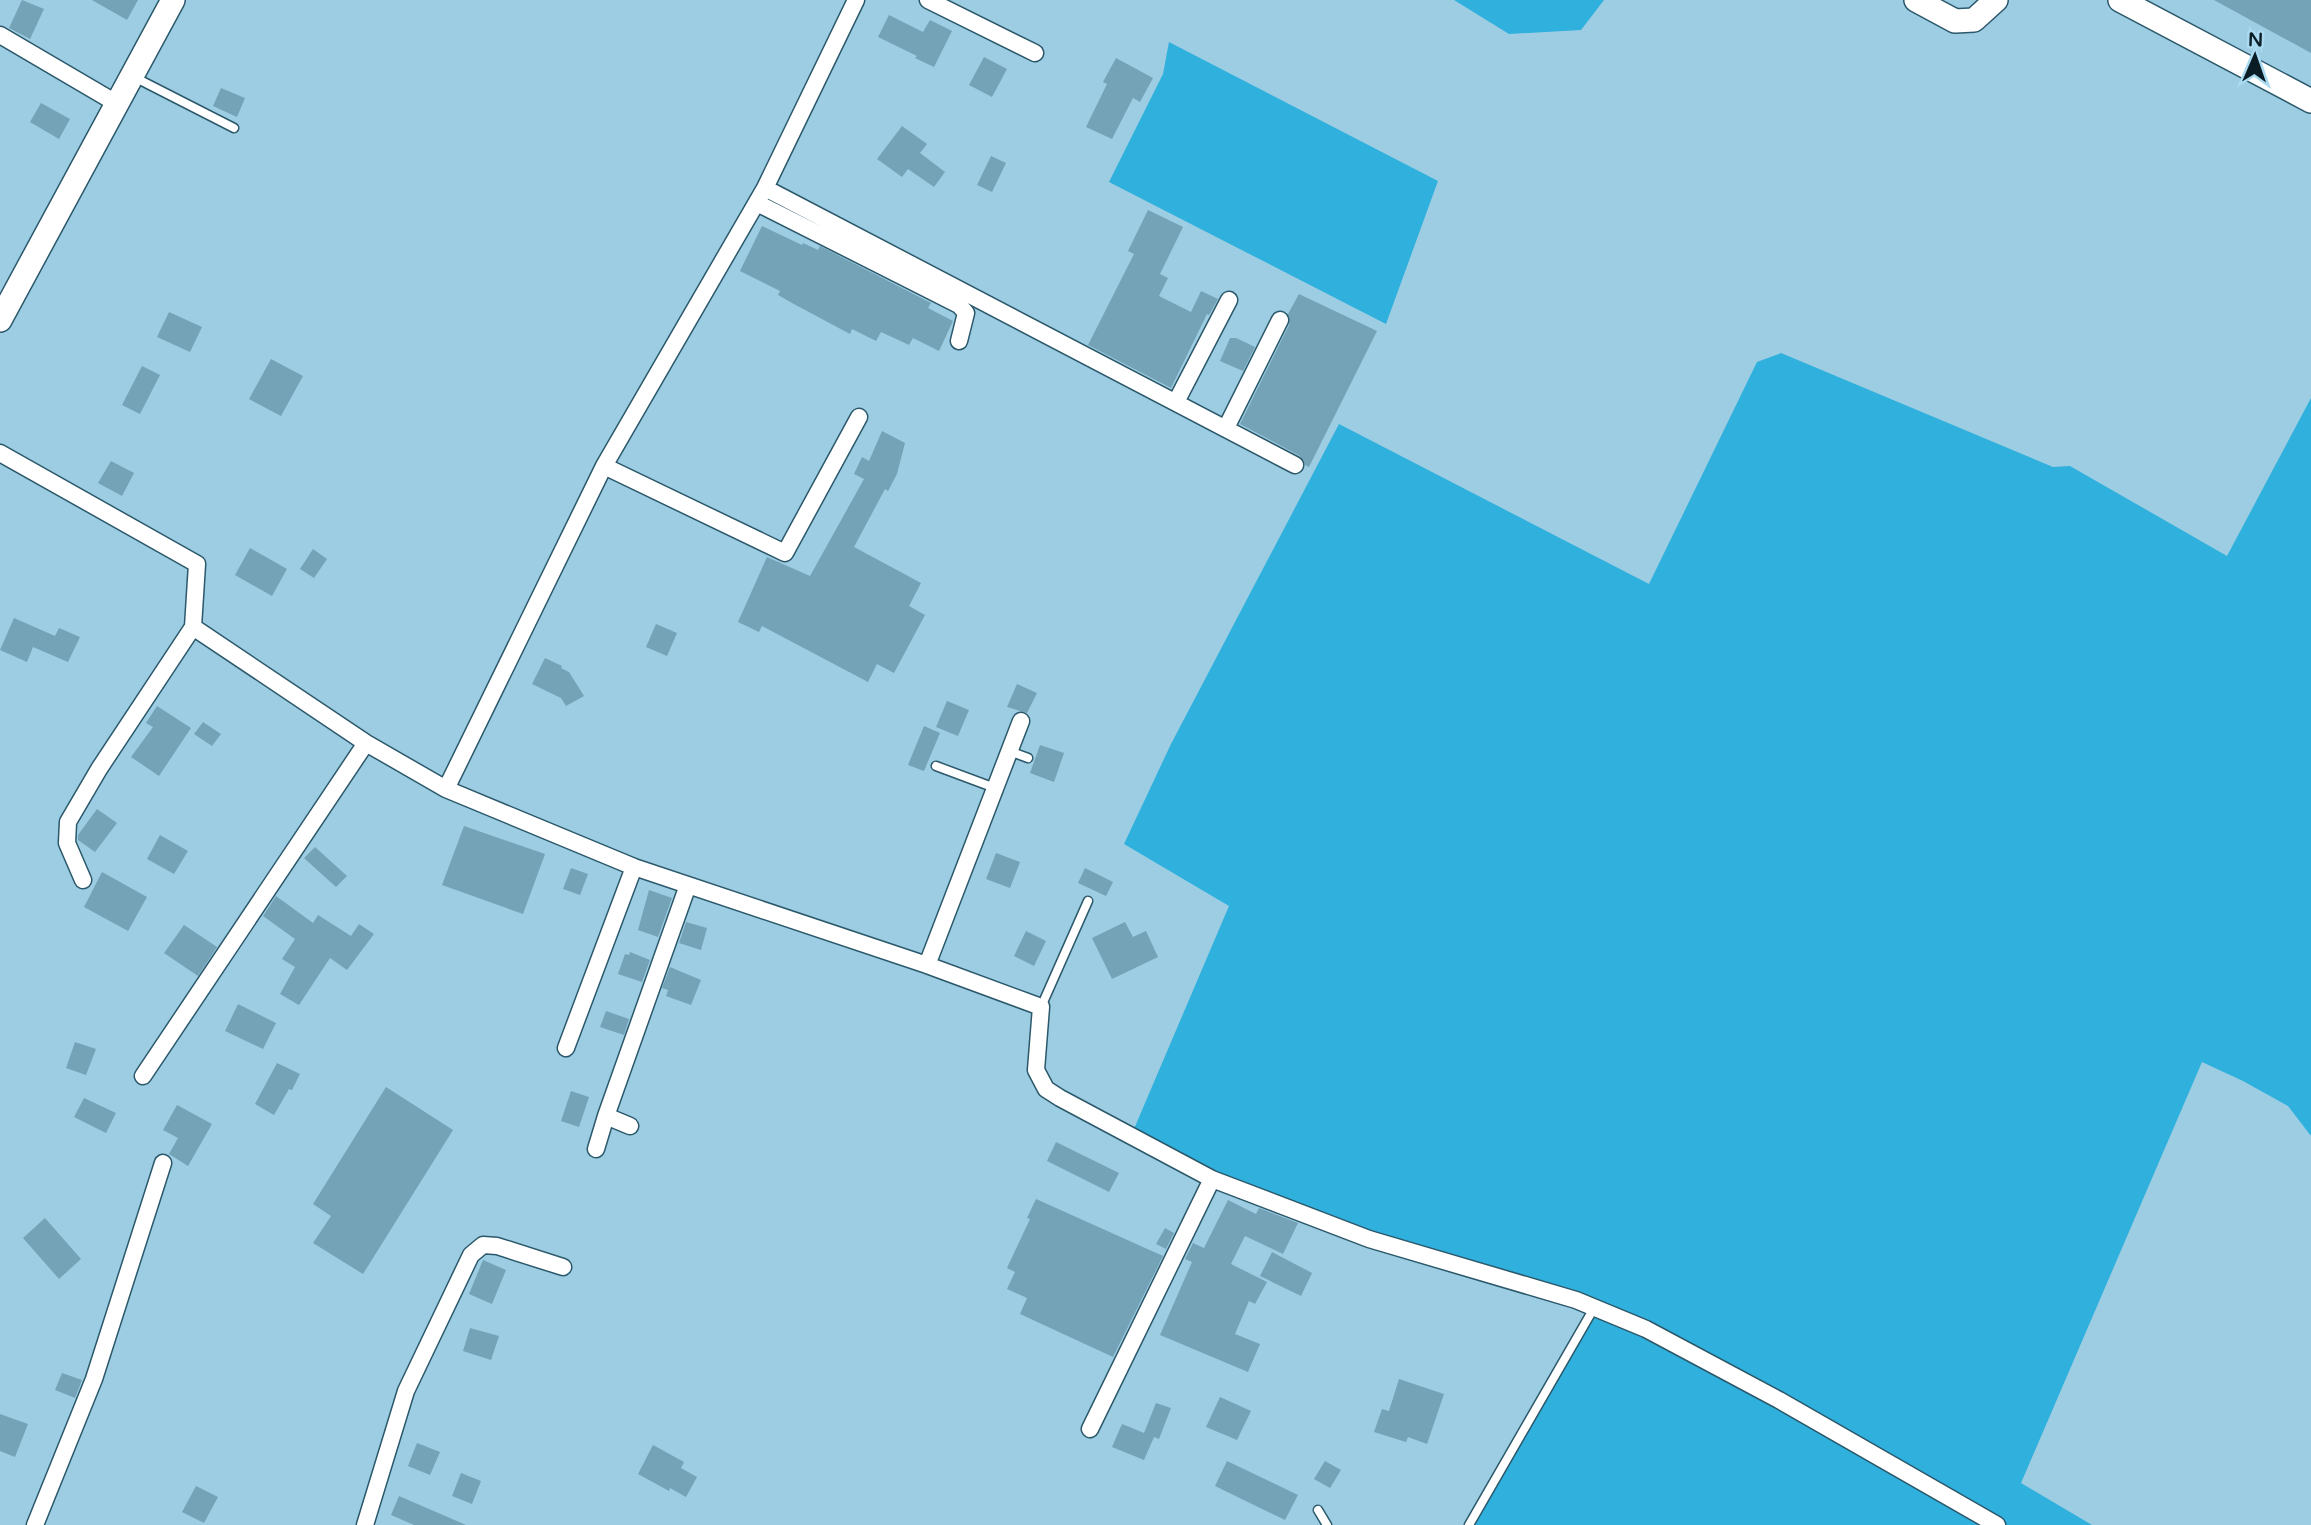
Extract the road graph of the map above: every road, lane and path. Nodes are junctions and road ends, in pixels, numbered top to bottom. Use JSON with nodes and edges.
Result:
{"nodes":[{"id":1,"x":173,"y":0,"type":"edge"},
{"id":2,"x":856,"y":0,"type":"edge"},
{"id":3,"x":928,"y":0,"type":"edge"},
{"id":4,"x":1916,"y":0,"type":"edge"},
{"id":5,"x":1996,"y":0,"type":"edge"},
{"id":6,"x":2120,"y":0,"type":"edge"},
{"id":7,"x":0,"y":36,"type":"edge"},
{"id":8,"x":1035,"y":53,"type":"dead end"},
{"id":9,"x":131,"y":76,"type":"junction"},
{"id":10,"x":2311,"y":101,"type":"edge"},
{"id":11,"x":116,"y":103,"type":"junction"},
{"id":12,"x":234,"y":128,"type":"dead end"},
{"id":13,"x":765,"y":188,"type":"junction"},
{"id":14,"x":757,"y":203,"type":"junction"},
{"id":15,"x":1229,"y":300,"type":"dead end"},
{"id":16,"x":0,"y":320,"type":"edge"},
{"id":17,"x":1280,"y":320,"type":"dead end"},
{"id":18,"x":959,"y":341,"type":"dead end"},
{"id":19,"x":1176,"y":402,"type":"junction"},
{"id":20,"x":859,"y":417,"type":"dead end"},
{"id":21,"x":1226,"y":428,"type":"junction"},
{"id":22,"x":0,"y":453,"type":"edge"},
{"id":23,"x":1295,"y":465,"type":"dead end"},
{"id":24,"x":604,"y":466,"type":"junction"},
{"id":25,"x":192,"y":627,"type":"junction"},
{"id":26,"x":1021,"y":721,"type":"dead end"},
{"id":27,"x":366,"y":743,"type":"junction"},
{"id":28,"x":1009,"y":751,"type":"junction"},
{"id":29,"x":1028,"y":758,"type":"dead end"},
{"id":30,"x":936,"y":766,"type":"dead end"},
{"id":31,"x":995,"y":788,"type":"junction"},
{"id":32,"x":446,"y":789,"type":"junction"},
{"id":33,"x":634,"y":867,"type":"junction"},
{"id":34,"x":83,"y":880,"type":"dead end"},
{"id":35,"x":688,"y":885,"type":"junction"},
{"id":36,"x":1088,"y":901,"type":"dead end"},
{"id":37,"x":927,"y":965,"type":"junction"},
{"id":38,"x":1041,"y":1007,"type":"junction"},
{"id":39,"x":566,"y":1048,"type":"dead end"},
{"id":40,"x":143,"y":1076,"type":"dead end"},
{"id":41,"x":606,"y":1116,"type":"junction"},
{"id":42,"x":630,"y":1126,"type":"dead end"},
{"id":43,"x":596,"y":1149,"type":"dead end"},
{"id":44,"x":163,"y":1163,"type":"dead end"},
{"id":45,"x":1212,"y":1178,"type":"junction"},
{"id":46,"x":563,"y":1267,"type":"dead end"},
{"id":47,"x":1594,"y":1308,"type":"junction"},
{"id":48,"x":1090,"y":1429,"type":"dead end"},
{"id":49,"x":1318,"y":1510,"type":"dead end"},
{"id":50,"x":35,"y":1525,"type":"edge"},
{"id":51,"x":365,"y":1525,"type":"edge"},
{"id":52,"x":1327,"y":1525,"type":"edge"},
{"id":53,"x":1469,"y":1525,"type":"edge"},
{"id":54,"x":1997,"y":1525,"type":"edge"}],
"edges":[{"from":1,"to":9,"type":"street"},
{"from":2,"to":13,"type":"street"},
{"from":3,"to":8,"type":"street"},
{"from":4,"to":5,"type":"street"},
{"from":6,"to":10,"type":"street"},
{"from":7,"to":11,"type":"street"},
{"from":9,"to":11,"type":"street"},
{"from":9,"to":12,"type":"lane"},
{"from":11,"to":16,"type":"street"},
{"from":13,"to":14,"type":"street"},
{"from":13,"to":19,"type":"street"},
{"from":14,"to":18,"type":"street"},
{"from":14,"to":24,"type":"street"},
{"from":15,"to":19,"type":"street"},
{"from":17,"to":21,"type":"street"},
{"from":19,"to":21,"type":"street"},
{"from":20,"to":24,"type":"street"},
{"from":21,"to":23,"type":"street"},
{"from":22,"to":25,"type":"street"},
{"from":24,"to":32,"type":"street"},
{"from":25,"to":27,"type":"street"},
{"from":25,"to":34,"type":"street"},
{"from":26,"to":28,"type":"street"},
{"from":27,"to":32,"type":"street"},
{"from":27,"to":40,"type":"street"},
{"from":28,"to":29,"type":"lane"},
{"from":28,"to":31,"type":"street"},
{"from":30,"to":31,"type":"lane"},
{"from":31,"to":37,"type":"street"},
{"from":32,"to":33,"type":"street"},
{"from":33,"to":35,"type":"street"},
{"from":33,"to":39,"type":"street"},
{"from":35,"to":37,"type":"street"},
{"from":35,"to":41,"type":"street"},
{"from":36,"to":38,"type":"lane"},
{"from":37,"to":38,"type":"street"},
{"from":38,"to":45,"type":"street"},
{"from":41,"to":42,"type":"street"},
{"from":41,"to":43,"type":"street"},
{"from":44,"to":50,"type":"street"},
{"from":45,"to":47,"type":"street"},
{"from":45,"to":48,"type":"street"},
{"from":46,"to":51,"type":"street"},
{"from":47,"to":53,"type":"lane"},
{"from":47,"to":54,"type":"street"},
{"from":49,"to":52,"type":"lane"}]}
